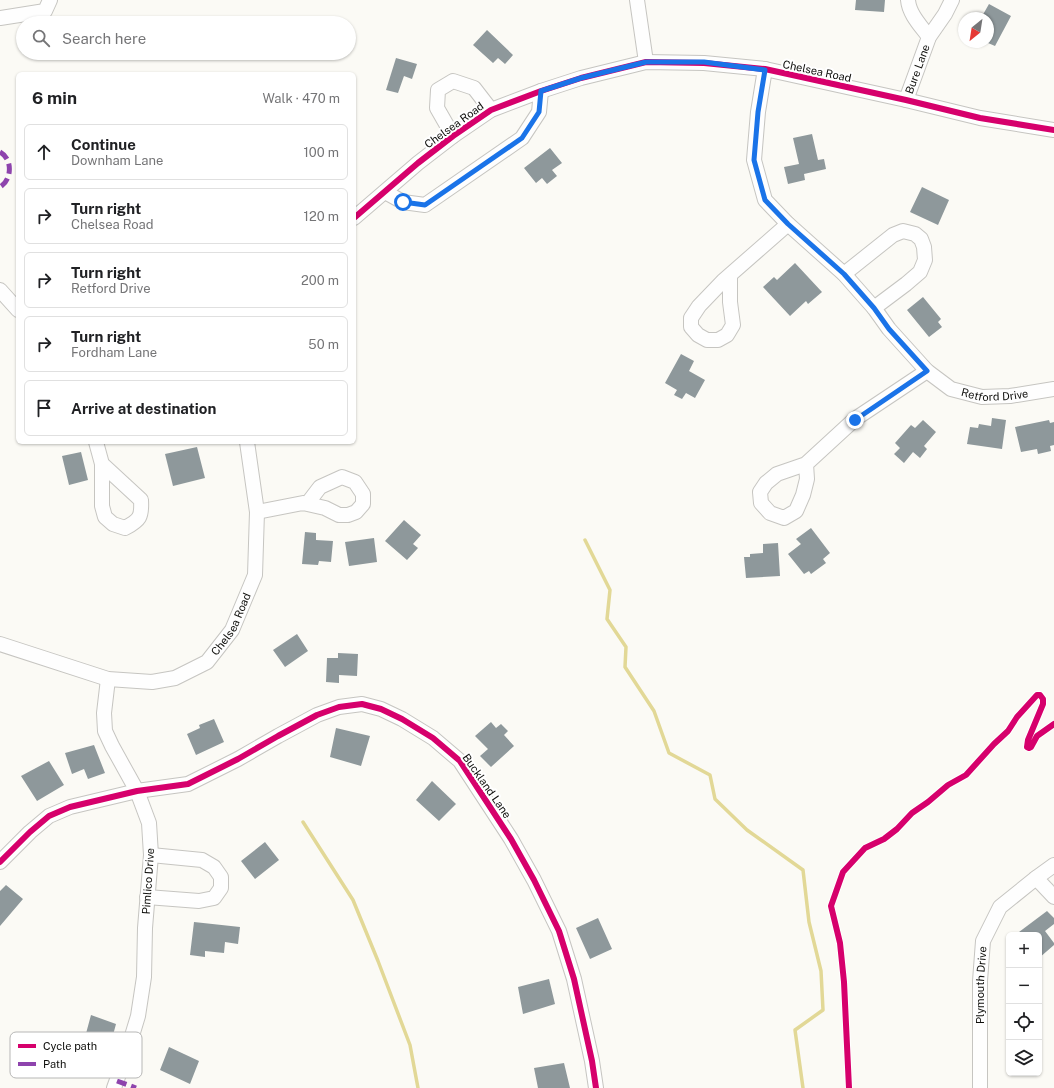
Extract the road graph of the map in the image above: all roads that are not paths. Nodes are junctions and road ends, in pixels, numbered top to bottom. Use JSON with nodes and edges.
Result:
{"nodes":[{"id":1,"x":50,"y":0,"type":"edge"},
{"id":2,"x":637,"y":0,"type":"edge"},
{"id":3,"x":908,"y":0,"type":"edge"},
{"id":4,"x":952,"y":0,"type":"edge"},
{"id":5,"x":0,"y":18,"type":"edge"},
{"id":6,"x":929,"y":37,"type":"junction"},
{"id":7,"x":646,"y":62,"type":"junction"},
{"id":8,"x":765,"y":70,"type":"junction"},
{"id":9,"x":541,"y":91,"type":"junction"},
{"id":10,"x":906,"y":100,"type":"junction"},
{"id":11,"x":491,"y":110,"type":"junction"},
{"id":12,"x":1054,"y":130,"type":"edge"},
{"id":13,"x":453,"y":136,"type":"junction"},
{"id":14,"x":385,"y":192,"type":"junction"},
{"id":15,"x":356,"y":216,"type":"edge"},
{"id":16,"x":788,"y":224,"type":"junction"},
{"id":17,"x":844,"y":274,"type":"junction"},
{"id":18,"x":730,"y":275,"type":"dead end"},
{"id":19,"x":0,"y":290,"type":"edge"},
{"id":20,"x":16,"y":308,"type":"edge"},
{"id":21,"x":874,"y":308,"type":"junction"},
{"id":22,"x":927,"y":371,"type":"junction"},
{"id":23,"x":1054,"y":389,"type":"edge"},
{"id":24,"x":97,"y":444,"type":"edge"},
{"id":25,"x":247,"y":444,"type":"edge"},
{"id":26,"x":102,"y":464,"type":"dead end"},
{"id":27,"x":806,"y":464,"type":"dead end"},
{"id":28,"x":307,"y":504,"type":"dead end"},
{"id":29,"x":257,"y":512,"type":"junction"},
{"id":30,"x":0,"y":644,"type":"edge"},
{"id":31,"x":108,"y":679,"type":"junction"},
{"id":32,"x":137,"y":791,"type":"junction"},
{"id":33,"x":151,"y":855,"type":"junction"},
{"id":34,"x":0,"y":862,"type":"edge"},
{"id":35,"x":1054,"y":865,"type":"edge"},
{"id":36,"x":1036,"y":878,"type":"junction"},
{"id":37,"x":147,"y":897,"type":"junction"},
{"id":38,"x":1054,"y":898,"type":"edge"},
{"id":39,"x":133,"y":1032,"type":"edge"},
{"id":40,"x":118,"y":1078,"type":"edge"},
{"id":41,"x":114,"y":1088,"type":"edge"},
{"id":42,"x":596,"y":1088,"type":"edge"},
{"id":43,"x":980,"y":1088,"type":"edge"}],
"edges":[{"from":1,"to":5,"type":"street"},
{"from":2,"to":7,"type":"street"},
{"from":3,"to":6,"type":"street","name":"Bure Lane"},
{"from":4,"to":6,"type":"street","name":"Bure Lane"},
{"from":6,"to":10,"type":"street","name":"Bure Lane"},
{"from":7,"to":8,"type":"street","name":"Chelsea Road"},
{"from":7,"to":9,"type":"street","name":"Chelsea Road"},
{"from":8,"to":10,"type":"street","name":"Chelsea Road"},
{"from":8,"to":16,"type":"street","name":"Retford Drive"},
{"from":9,"to":11,"type":"street","name":"Chelsea Road"},
{"from":9,"to":14,"type":"street"},
{"from":10,"to":12,"type":"street","name":"Chelsea Road"},
{"from":11,"to":13,"type":"street","name":"Chelsea Road"},
{"from":11,"to":13,"type":"street"},
{"from":13,"to":14,"type":"street","name":"Chelsea Road"},
{"from":14,"to":15,"type":"street","name":"Chelsea Road"},
{"from":16,"to":17,"type":"street","name":"Retford Drive"},
{"from":16,"to":18,"type":"street"},
{"from":17,"to":21,"type":"street","name":"Retford Drive"},
{"from":17,"to":21,"type":"street"},
{"from":19,"to":20,"type":"street"},
{"from":21,"to":22,"type":"street","name":"Retford Drive"},
{"from":22,"to":23,"type":"street","name":"Retford Drive"},
{"from":22,"to":27,"type":"street"},
{"from":24,"to":26,"type":"street"},
{"from":25,"to":29,"type":"street","name":"Chelsea Road"},
{"from":28,"to":29,"type":"street"},
{"from":29,"to":31,"type":"street","name":"Chelsea Road"},
{"from":30,"to":31,"type":"street","name":"Chelsea Road"},
{"from":31,"to":32,"type":"street","name":"Pimlico Drive"},
{"from":32,"to":33,"type":"street","name":"Pimlico Drive"},
{"from":32,"to":34,"type":"street","name":"Buckland Lane"},
{"from":32,"to":42,"type":"street","name":"Buckland Lane"},
{"from":33,"to":37,"type":"street","name":"Pimlico Drive"},
{"from":33,"to":37,"type":"street"},
{"from":35,"to":36,"type":"street","name":"Plymouth Drive"},
{"from":36,"to":38,"type":"street"},
{"from":36,"to":43,"type":"street","name":"Plymouth Drive"},
{"from":37,"to":39,"type":"street","name":"Pimlico Drive"},
{"from":40,"to":41,"type":"street","name":"Pimlico Drive"}]}
